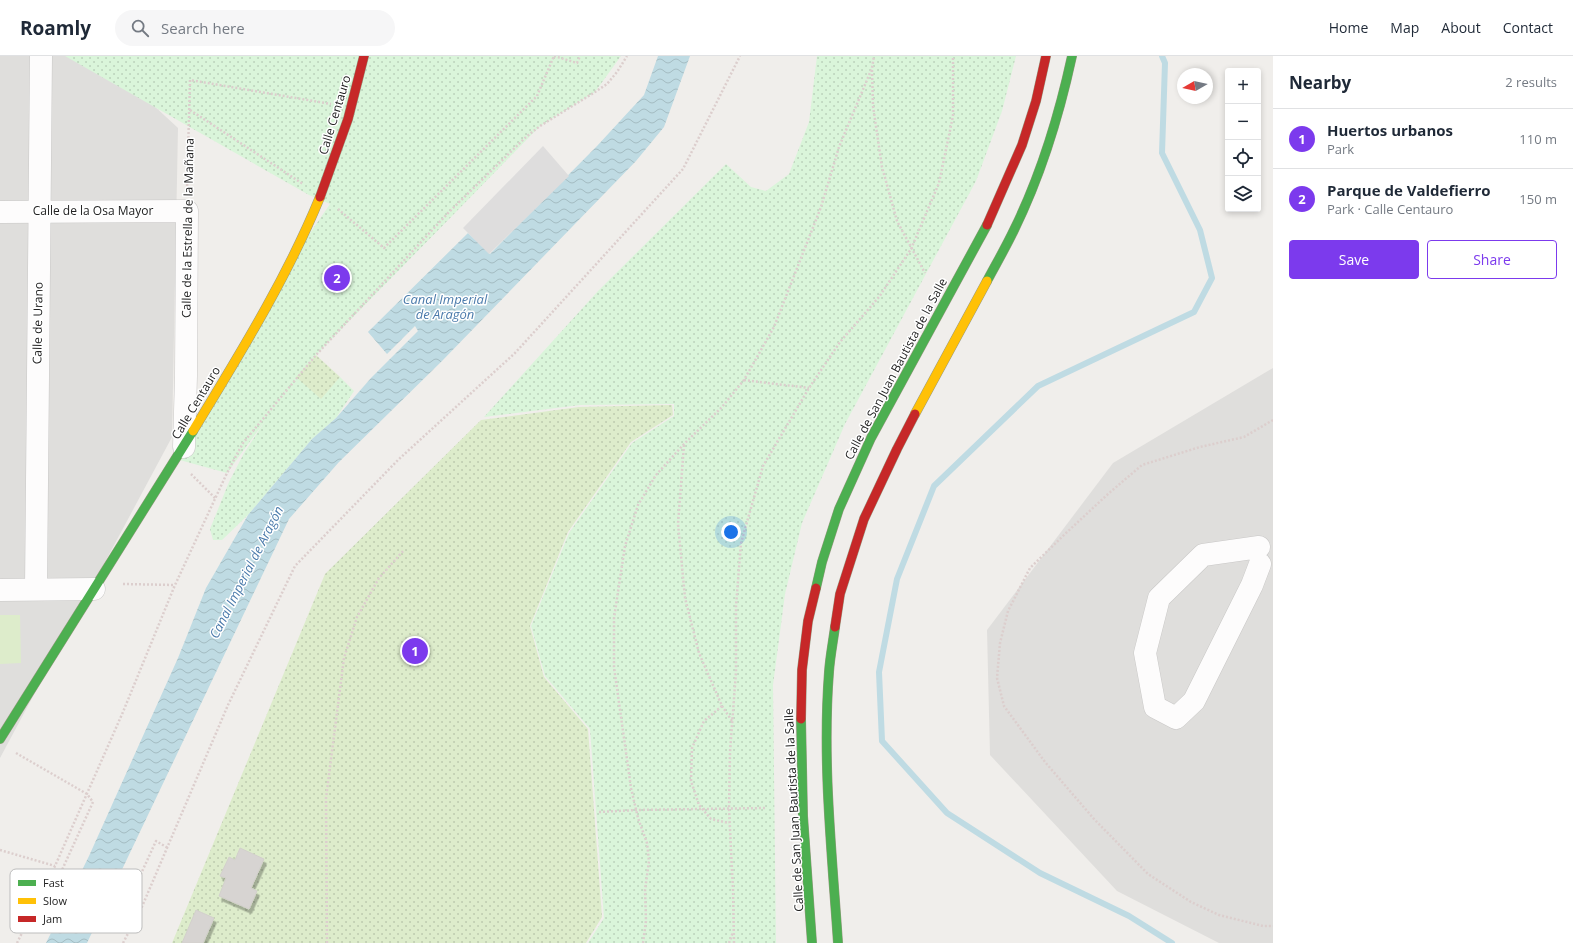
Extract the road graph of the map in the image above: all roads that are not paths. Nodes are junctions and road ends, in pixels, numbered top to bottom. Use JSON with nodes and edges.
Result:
{"nodes":[{"id":1,"x":41,"y":56,"type":"edge"},
{"id":2,"x":364,"y":56,"type":"edge"},
{"id":3,"x":1046,"y":56,"type":"edge"},
{"id":4,"x":1072,"y":56,"type":"edge"},
{"id":5,"x":187,"y":211,"type":"joint"},
{"id":6,"x":0,"y":212,"type":"edge"},
{"id":7,"x":39,"y":212,"type":"junction"},
{"id":8,"x":186,"y":376,"type":"junction"},
{"id":9,"x":208,"y":406,"type":"junction"},
{"id":10,"x":180,"y":453,"type":"junction"},
{"id":11,"x":1266,"y":555,"type":"edge"},
{"id":12,"x":99,"y":582,"type":"junction"},
{"id":13,"x":36,"y":589,"type":"junction"},
{"id":14,"x":0,"y":590,"type":"edge"},
{"id":15,"x":0,"y":739,"type":"edge"},
{"id":16,"x":812,"y":943,"type":"edge"},
{"id":17,"x":838,"y":943,"type":"edge"}],
"edges":[{"from":1,"to":7,"type":"street","name":"Calle de Urano"},
{"from":2,"to":9,"type":"main road","name":"Calle Centauro"},
{"from":3,"to":16,"type":"main road","name":"Calle de San Juan Bautista de la Salle"},
{"from":4,"to":17,"type":"main road"},
{"from":5,"to":7,"type":"street","name":"Calle de la Osa Mayor"},
{"from":5,"to":8,"type":"street","name":"Calle de la Estrella de la Mañana"},
{"from":6,"to":7,"type":"street","name":"Calle de la Osa Mayor"},
{"from":7,"to":13,"type":"street","name":"Calle de Urano"},
{"from":8,"to":9,"type":"street","name":"Calle de la Estrella de la Mañana"},
{"from":8,"to":10,"type":"street","name":"Calle de la Estrella de la Mañana"},
{"from":9,"to":10,"type":"main road","name":"Calle Centauro"},
{"from":10,"to":12,"type":"main road","name":"Calle Centauro"},
{"from":11,"to":11,"type":"street"},
{"from":12,"to":13,"type":"street"},
{"from":12,"to":15,"type":"main road","name":"Calle Centauro"},
{"from":13,"to":14,"type":"street"}]}
